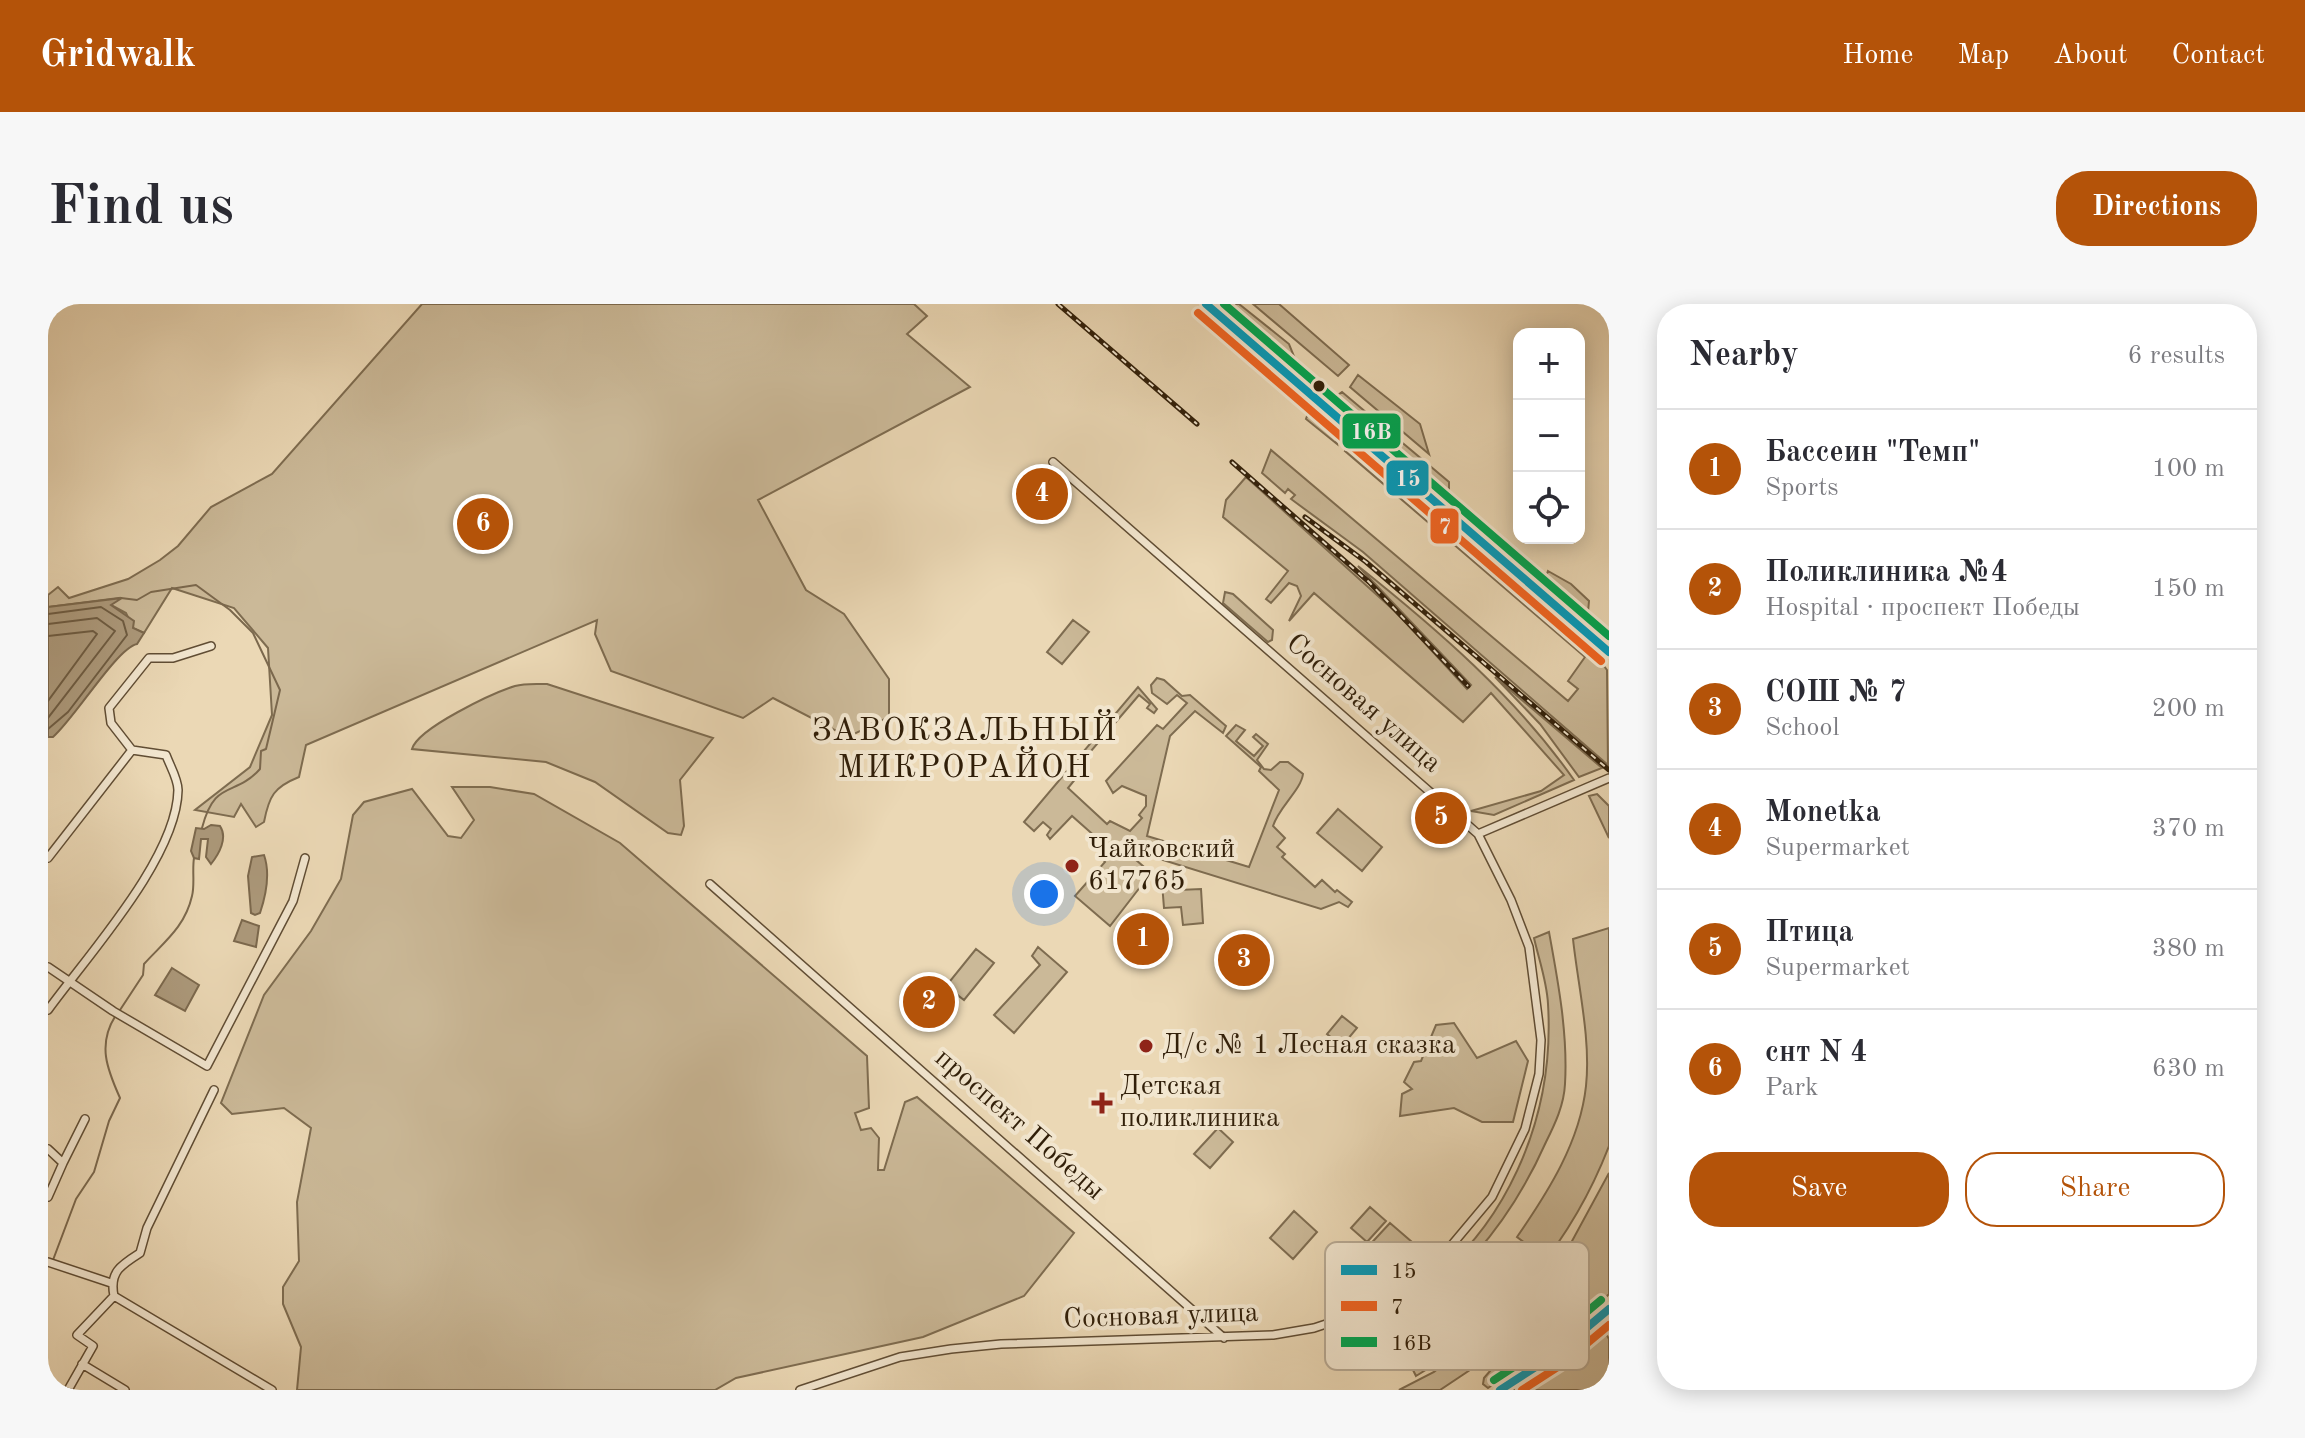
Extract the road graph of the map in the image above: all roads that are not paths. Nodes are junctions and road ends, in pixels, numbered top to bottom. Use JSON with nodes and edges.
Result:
{"nodes":[{"id":1,"x":1206,"y":304,"type":"edge"},
{"id":2,"x":1053,"y":462,"type":"dead end"},
{"id":3,"x":211,"y":646,"type":"dead end"},
{"id":4,"x":1608,"y":648,"type":"edge"},
{"id":5,"x":132,"y":750,"type":"junction"},
{"id":6,"x":1609,"y":778,"type":"edge"},
{"id":7,"x":1478,"y":834,"type":"junction"},
{"id":8,"x":48,"y":858,"type":"edge"},
{"id":9,"x":305,"y":858,"type":"dead end"},
{"id":10,"x":710,"y":884,"type":"dead end"},
{"id":11,"x":48,"y":967,"type":"edge"},
{"id":12,"x":69,"y":982,"type":"junction"},
{"id":13,"x":48,"y":1010,"type":"edge"},
{"id":14,"x":214,"y":1090,"type":"dead end"},
{"id":15,"x":85,"y":1119,"type":"dead end"},
{"id":16,"x":48,"y":1149,"type":"edge"},
{"id":17,"x":63,"y":1163,"type":"junction"},
{"id":18,"x":48,"y":1197,"type":"edge"},
{"id":19,"x":1455,"y":1242,"type":"edge"},
{"id":20,"x":48,"y":1262,"type":"edge"},
{"id":21,"x":111,"y":1283,"type":"junction"},
{"id":22,"x":114,"y":1296,"type":"junction"},
{"id":23,"x":1609,"y":1309,"type":"edge"},
{"id":24,"x":1605,"y":1319,"type":"edge"},
{"id":25,"x":1325,"y":1324,"type":"edge"},
{"id":26,"x":1224,"y":1338,"type":"junction"},
{"id":27,"x":82,"y":1364,"type":"junction"},
{"id":28,"x":1531,"y":1370,"type":"edge"},
{"id":29,"x":68,"y":1390,"type":"edge"},
{"id":30,"x":125,"y":1390,"type":"edge"},
{"id":31,"x":272,"y":1390,"type":"edge"},
{"id":32,"x":800,"y":1390,"type":"edge"},
{"id":33,"x":1500,"y":1390,"type":"edge"}],
"edges":[{"from":1,"to":4,"type":"main road"},
{"from":2,"to":7,"type":"street","name":"Сосновая улица"},
{"from":3,"to":5,"type":"street"},
{"from":5,"to":8,"type":"street"},
{"from":5,"to":12,"type":"street"},
{"from":6,"to":7,"type":"street"},
{"from":7,"to":19,"type":"street","name":"Сосновая улица"},
{"from":9,"to":12,"type":"street"},
{"from":10,"to":26,"type":"street","name":"проспект Победы"},
{"from":11,"to":12,"type":"street"},
{"from":12,"to":13,"type":"street"},
{"from":14,"to":21,"type":"street"},
{"from":15,"to":17,"type":"street"},
{"from":16,"to":17,"type":"street"},
{"from":17,"to":18,"type":"street"},
{"from":20,"to":21,"type":"street"},
{"from":21,"to":22,"type":"street"},
{"from":22,"to":27,"type":"street"},
{"from":22,"to":31,"type":"street"},
{"from":23,"to":24,"type":"main road"},
{"from":25,"to":26,"type":"street","name":"Сосновая улица"},
{"from":26,"to":32,"type":"street","name":"Сосновая улица"},
{"from":27,"to":29,"type":"street"},
{"from":27,"to":30,"type":"street"},
{"from":28,"to":33,"type":"main road"}]}
